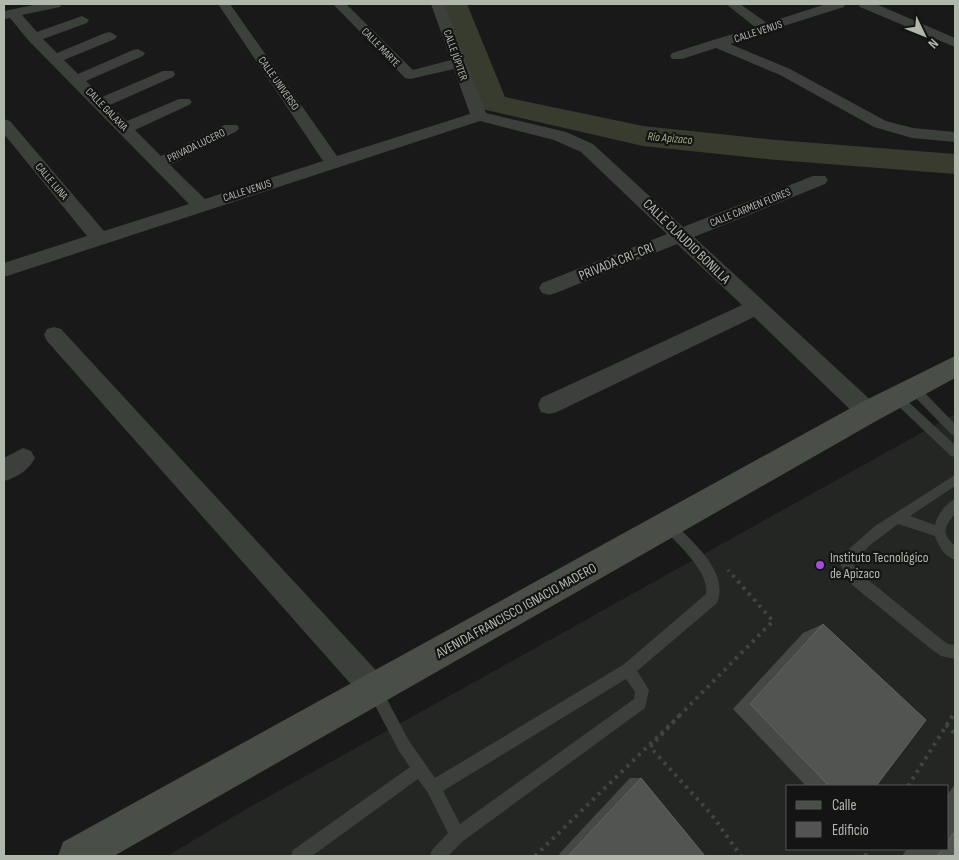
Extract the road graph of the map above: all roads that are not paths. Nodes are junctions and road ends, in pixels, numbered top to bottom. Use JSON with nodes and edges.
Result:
{"nodes":[{"id":1,"x":55,"y":4,"type":"edge"},
{"id":2,"x":224,"y":4,"type":"edge"},
{"id":3,"x":339,"y":4,"type":"edge"},
{"id":4,"x":438,"y":4,"type":"edge"},
{"id":5,"x":732,"y":4,"type":"edge"},
{"id":6,"x":839,"y":4,"type":"edge"},
{"id":7,"x":865,"y":4,"type":"edge"},
{"id":8,"x":8,"y":14,"type":"edge"},
{"id":9,"x":82,"y":20,"type":"dead end"},
{"id":10,"x":767,"y":28,"type":"junction"},
{"id":11,"x":110,"y":36,"type":"dead end"},
{"id":12,"x":34,"y":38,"type":"junction"},
{"id":13,"x":955,"y":43,"type":"edge"},
{"id":14,"x":719,"y":44,"type":"junction"},
{"id":15,"x":138,"y":53,"type":"dead end"},
{"id":16,"x":677,"y":56,"type":"dead end"},
{"id":17,"x":56,"y":58,"type":"junction"},
{"id":18,"x":459,"y":63,"type":"junction"},
{"id":19,"x":168,"y":74,"type":"dead end"},
{"id":20,"x":78,"y":79,"type":"junction"},
{"id":21,"x":184,"y":102,"type":"dead end"},
{"id":22,"x":102,"y":103,"type":"junction"},
{"id":23,"x":478,"y":110,"type":"junction"},
{"id":24,"x":4,"y":124,"type":"edge"},
{"id":25,"x":125,"y":128,"type":"junction"},
{"id":26,"x":231,"y":128,"type":"dead end"},
{"id":27,"x":955,"y":137,"type":"edge"},
{"id":28,"x":160,"y":163,"type":"junction"},
{"id":29,"x":333,"y":163,"type":"junction"},
{"id":30,"x":819,"y":180,"type":"dead end"},
{"id":31,"x":201,"y":205,"type":"junction"},
{"id":32,"x":682,"y":235,"type":"junction"},
{"id":33,"x":100,"y":238,"type":"junction"},
{"id":34,"x":4,"y":270,"type":"edge"},
{"id":35,"x":549,"y":288,"type":"dead end"},
{"id":36,"x":756,"y":307,"type":"junction"},
{"id":37,"x":54,"y":335,"type":"dead end"},
{"id":38,"x":955,"y":366,"type":"edge"},
{"id":39,"x":905,"y":394,"type":"junction"},
{"id":40,"x":549,"y":405,"type":"dead end"},
{"id":41,"x":868,"y":412,"type":"junction"},
{"id":42,"x":955,"y":431,"type":"edge"},
{"id":43,"x":955,"y":452,"type":"edge"},
{"id":44,"x":23,"y":458,"type":"dead end"},
{"id":45,"x":4,"y":471,"type":"edge"},
{"id":46,"x":955,"y":480,"type":"edge"},
{"id":47,"x":955,"y":505,"type":"edge"},
{"id":48,"x":899,"y":518,"type":"junction"},
{"id":49,"x":668,"y":524,"type":"junction"},
{"id":50,"x":939,"y":532,"type":"junction"},
{"id":51,"x":955,"y":554,"type":"edge"},
{"id":52,"x":955,"y":652,"type":"edge"},
{"id":53,"x":628,"y":670,"type":"junction"},
{"id":54,"x":374,"y":689,"type":"junction"},
{"id":55,"x":420,"y":769,"type":"junction"},
{"id":56,"x":433,"y":788,"type":"junction"},
{"id":57,"x":457,"y":835,"type":"junction"},
{"id":58,"x":77,"y":856,"type":"edge"},
{"id":59,"x":299,"y":856,"type":"edge"},
{"id":60,"x":438,"y":856,"type":"edge"}],
"edges":[{"from":1,"to":8,"type":"street"},
{"from":2,"to":29,"type":"street","name":"CALLE UNIVERSO"},
{"from":3,"to":18,"type":"street","name":"CALLE MARTE"},
{"from":4,"to":18,"type":"street","name":"CALLE JÚPITER"},
{"from":5,"to":10,"type":"street"},
{"from":6,"to":10,"type":"street","name":"CALLE VENUS"},
{"from":7,"to":13,"type":"street"},
{"from":8,"to":12,"type":"street","name":"CALLE GALAXIA"},
{"from":9,"to":12,"type":"street"},
{"from":10,"to":14,"type":"street","name":"CALLE VENUS"},
{"from":11,"to":17,"type":"street"},
{"from":12,"to":17,"type":"street","name":"CALLE GALAXIA"},
{"from":14,"to":16,"type":"street","name":"CALLE VENUS"},
{"from":14,"to":27,"type":"street"},
{"from":15,"to":20,"type":"street"},
{"from":17,"to":20,"type":"street","name":"CALLE GALAXIA"},
{"from":18,"to":23,"type":"street","name":"CALLE JÚPITER"},
{"from":19,"to":22,"type":"street"},
{"from":20,"to":22,"type":"street","name":"CALLE GALAXIA"},
{"from":21,"to":25,"type":"street"},
{"from":22,"to":25,"type":"street","name":"CALLE GALAXIA"},
{"from":23,"to":29,"type":"street","name":"CALLE VENUS"},
{"from":23,"to":32,"type":"street","name":"CALLE CLAUDIO BONILLA"},
{"from":24,"to":33,"type":"street","name":"CALLE LUNA"},
{"from":25,"to":28,"type":"street","name":"CALLE GALAXIA"},
{"from":26,"to":28,"type":"street","name":"PRIVADA LUCERO"},
{"from":28,"to":31,"type":"street","name":"CALLE GALAXIA"},
{"from":29,"to":31,"type":"street","name":"CALLE VENUS"},
{"from":30,"to":32,"type":"street","name":"CALLE CARMEN FLORES"},
{"from":31,"to":33,"type":"street","name":"CALLE VENUS"},
{"from":32,"to":35,"type":"street","name":"PRIVADA CRI-CRI"},
{"from":32,"to":36,"type":"street","name":"CALLE CLAUDIO BONILLA"},
{"from":33,"to":34,"type":"street","name":"CALLE VENUS"},
{"from":36,"to":40,"type":"street"},
{"from":36,"to":41,"type":"street","name":"CALLE CLAUDIO BONILLA"},
{"from":37,"to":54,"type":"street"},
{"from":38,"to":39,"type":"main road","name":"AVENIDA FRANCISCO IGNACIO MADERO"},
{"from":39,"to":41,"type":"main road","name":"AVENIDA FRANCISCO IGNACIO MADERO"},
{"from":39,"to":42,"type":"lane"},
{"from":39,"to":43,"type":"lane"},
{"from":41,"to":49,"type":"main road","name":"AVENIDA FRANCISCO IGNACIO MADERO"},
{"from":44,"to":45,"type":"street"},
{"from":46,"to":48,"type":"lane"},
{"from":47,"to":50,"type":"lane"},
{"from":48,"to":50,"type":"lane"},
{"from":48,"to":52,"type":"lane"},
{"from":49,"to":53,"type":"lane"},
{"from":49,"to":54,"type":"main road","name":"AVENIDA FRANCISCO IGNACIO MADERO"},
{"from":50,"to":51,"type":"lane"},
{"from":53,"to":56,"type":"lane"},
{"from":53,"to":57,"type":"lane"},
{"from":54,"to":55,"type":"lane"},
{"from":54,"to":58,"type":"main road","name":"AVENIDA FRANCISCO IGNACIO MADERO"},
{"from":55,"to":56,"type":"lane"},
{"from":55,"to":59,"type":"lane"},
{"from":56,"to":57,"type":"lane"},
{"from":57,"to":60,"type":"lane"}]}
